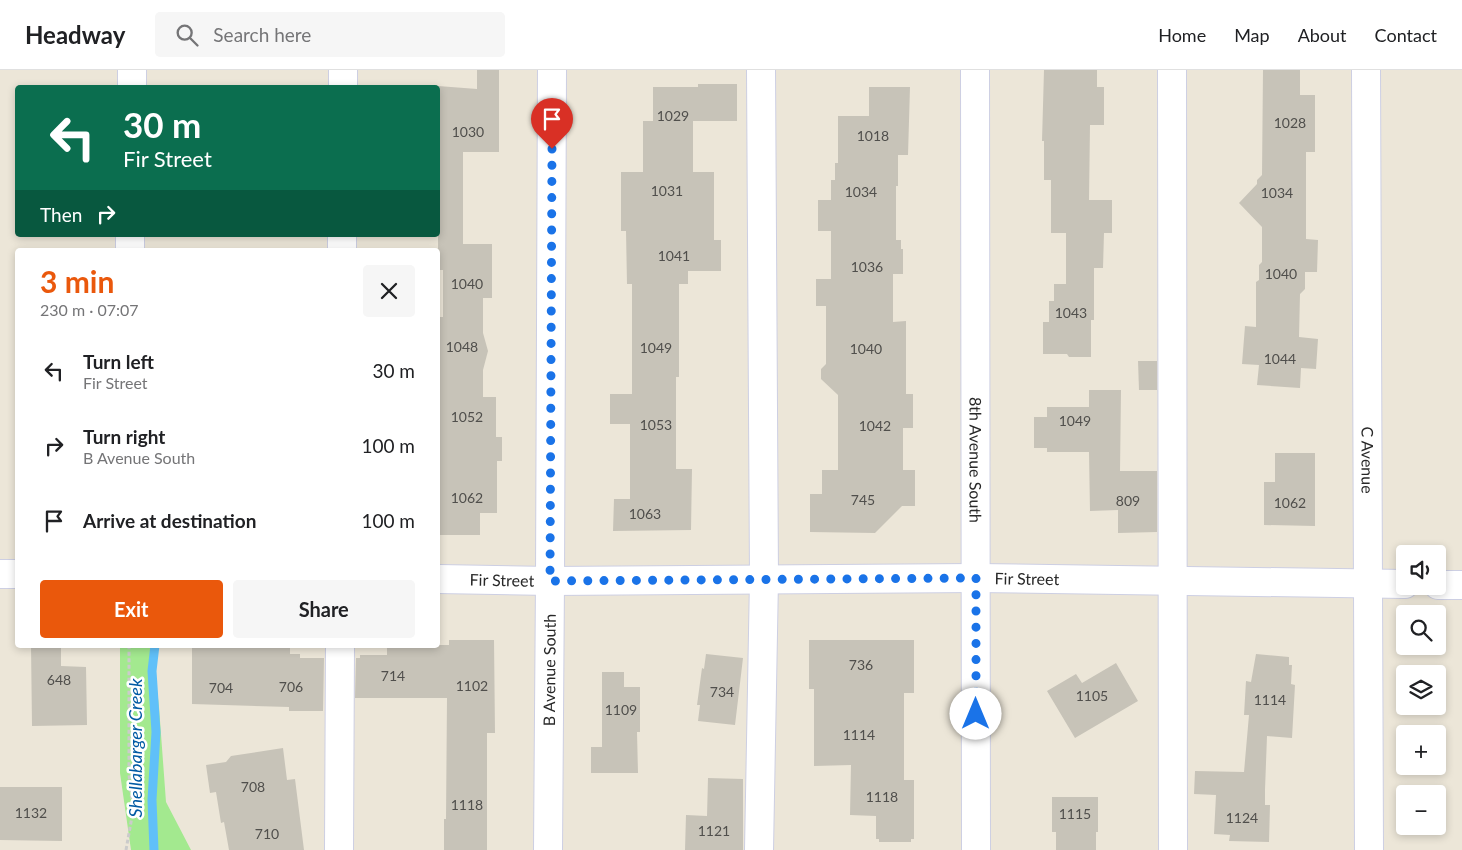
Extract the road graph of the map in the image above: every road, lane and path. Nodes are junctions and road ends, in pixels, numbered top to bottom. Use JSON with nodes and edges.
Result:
{"nodes":[{"id":1,"x":132,"y":70,"type":"edge"},
{"id":2,"x":343,"y":70,"type":"edge"},
{"id":3,"x":552,"y":70,"type":"edge"},
{"id":4,"x":761,"y":70,"type":"edge"},
{"id":5,"x":975,"y":70,"type":"edge"},
{"id":6,"x":1172,"y":70,"type":"edge"},
{"id":7,"x":1366,"y":70,"type":"edge"},
{"id":8,"x":132,"y":85,"type":"edge"},
{"id":9,"x":343,"y":85,"type":"edge"},
{"id":10,"x":0,"y":574,"type":"edge"},
{"id":11,"x":15,"y":574,"type":"edge"},
{"id":12,"x":976,"y":578,"type":"junction"},
{"id":13,"x":440,"y":579,"type":"edge"},
{"id":14,"x":764,"y":579,"type":"junction"},
{"id":15,"x":550,"y":581,"type":"junction"},
{"id":16,"x":1172,"y":581,"type":"junction"},
{"id":17,"x":1369,"y":584,"type":"junction"},
{"id":18,"x":1396,"y":584,"type":"edge"},
{"id":19,"x":1446,"y":585,"type":"edge"},
{"id":20,"x":1462,"y":585,"type":"edge"},
{"id":21,"x":129,"y":648,"type":"edge"},
{"id":22,"x":340,"y":648,"type":"edge"},
{"id":23,"x":126,"y":850,"type":"edge"},
{"id":24,"x":339,"y":850,"type":"edge"},
{"id":25,"x":548,"y":850,"type":"edge"},
{"id":26,"x":759,"y":850,"type":"edge"},
{"id":27,"x":976,"y":850,"type":"edge"},
{"id":28,"x":1173,"y":850,"type":"edge"},
{"id":29,"x":1369,"y":850,"type":"edge"}],
"edges":[{"from":1,"to":8,"type":"street"},
{"from":2,"to":9,"type":"street"},
{"from":3,"to":15,"type":"street","name":"B Avenue South"},
{"from":4,"to":14,"type":"street"},
{"from":5,"to":12,"type":"street","name":"8th Avenue South"},
{"from":6,"to":16,"type":"street"},
{"from":7,"to":17,"type":"street","name":"C Avenue"},
{"from":10,"to":11,"type":"street"},
{"from":12,"to":14,"type":"street","name":"Fir Street"},
{"from":12,"to":16,"type":"street","name":"Fir Street"},
{"from":12,"to":27,"type":"street","name":"8th Avenue South"},
{"from":13,"to":15,"type":"street","name":"Fir Street"},
{"from":14,"to":15,"type":"street","name":"Fir Street"},
{"from":14,"to":26,"type":"street"},
{"from":15,"to":25,"type":"street","name":"B Avenue South"},
{"from":16,"to":17,"type":"street","name":"Fir Street"},
{"from":16,"to":28,"type":"street"},
{"from":17,"to":18,"type":"street","name":"Fir Street"},
{"from":17,"to":29,"type":"street","name":"C Avenue"},
{"from":19,"to":20,"type":"street"},
{"from":21,"to":23,"type":"path"},
{"from":22,"to":24,"type":"street"}]}
